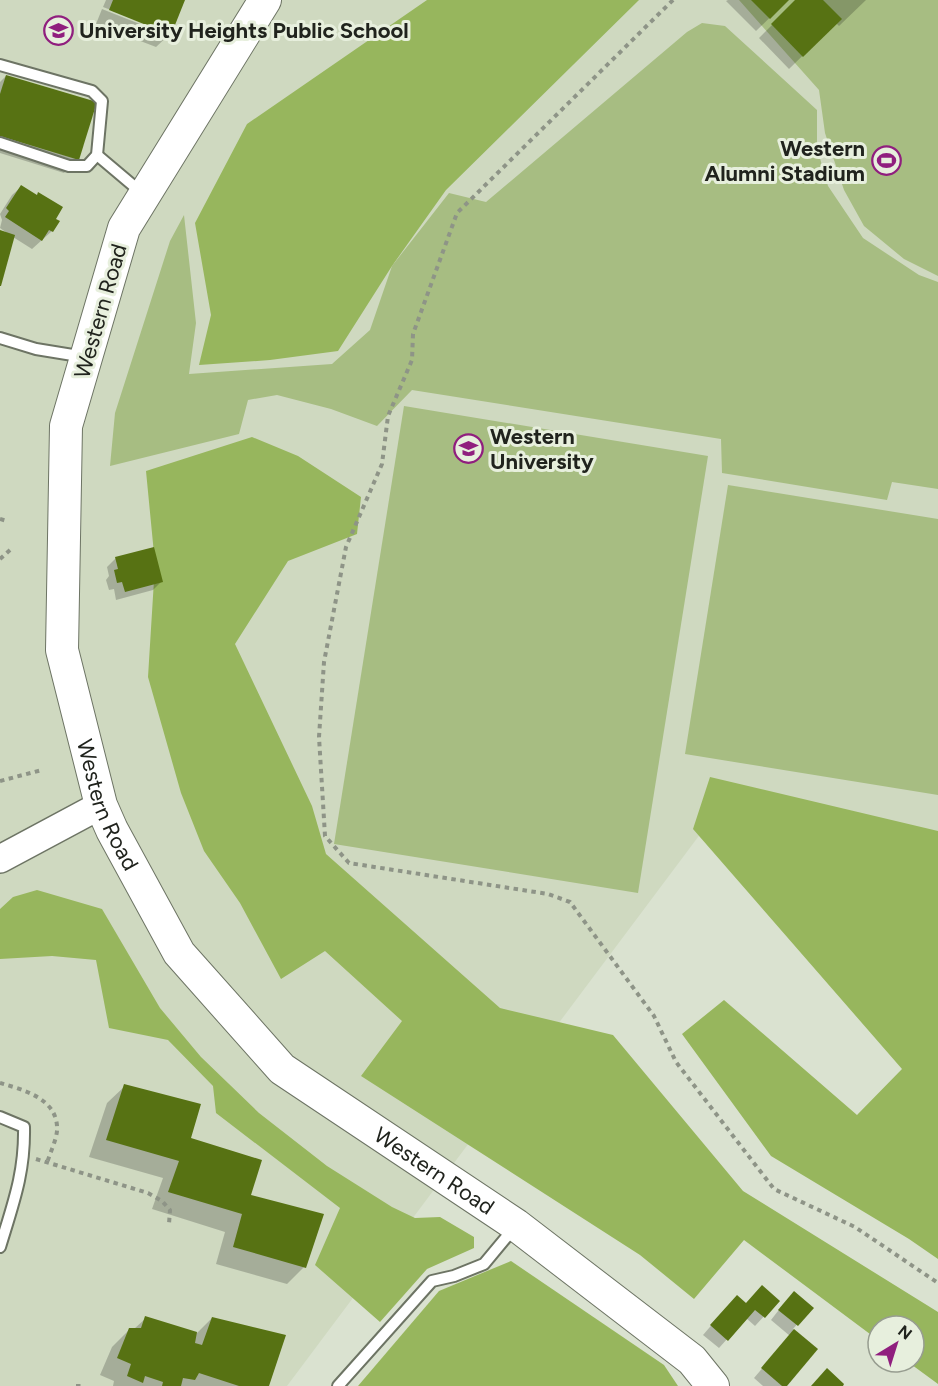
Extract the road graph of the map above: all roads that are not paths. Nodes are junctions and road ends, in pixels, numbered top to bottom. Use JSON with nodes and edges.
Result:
{"nodes":[{"id":1,"x":265,"y":0,"type":"edge"},
{"id":2,"x":0,"y":65,"type":"edge"},
{"id":3,"x":0,"y":143,"type":"edge"},
{"id":4,"x":97,"y":155,"type":"junction"},
{"id":5,"x":144,"y":195,"type":"junction"},
{"id":6,"x":0,"y":339,"type":"edge"},
{"id":7,"x":86,"y":357,"type":"junction"},
{"id":8,"x":101,"y":805,"type":"junction"},
{"id":9,"x":0,"y":859,"type":"edge"},
{"id":10,"x":0,"y":1117,"type":"edge"},
{"id":11,"x":516,"y":1225,"type":"junction"},
{"id":12,"x":0,"y":1247,"type":"edge"},
{"id":13,"x":338,"y":1386,"type":"edge"},
{"id":14,"x":713,"y":1386,"type":"edge"}],
"edges":[{"from":1,"to":5,"type":"main road","name":"Western Road"},
{"from":2,"to":4,"type":"lane"},
{"from":3,"to":4,"type":"lane"},
{"from":4,"to":5,"type":"lane"},
{"from":5,"to":7,"type":"main road","name":"Western Road"},
{"from":6,"to":7,"type":"lane"},
{"from":7,"to":8,"type":"main road","name":"Western Road"},
{"from":8,"to":9,"type":"street"},
{"from":8,"to":11,"type":"main road","name":"Western Road"},
{"from":10,"to":12,"type":"lane"},
{"from":11,"to":13,"type":"lane"},
{"from":11,"to":14,"type":"main road","name":"Western Road"}]}
